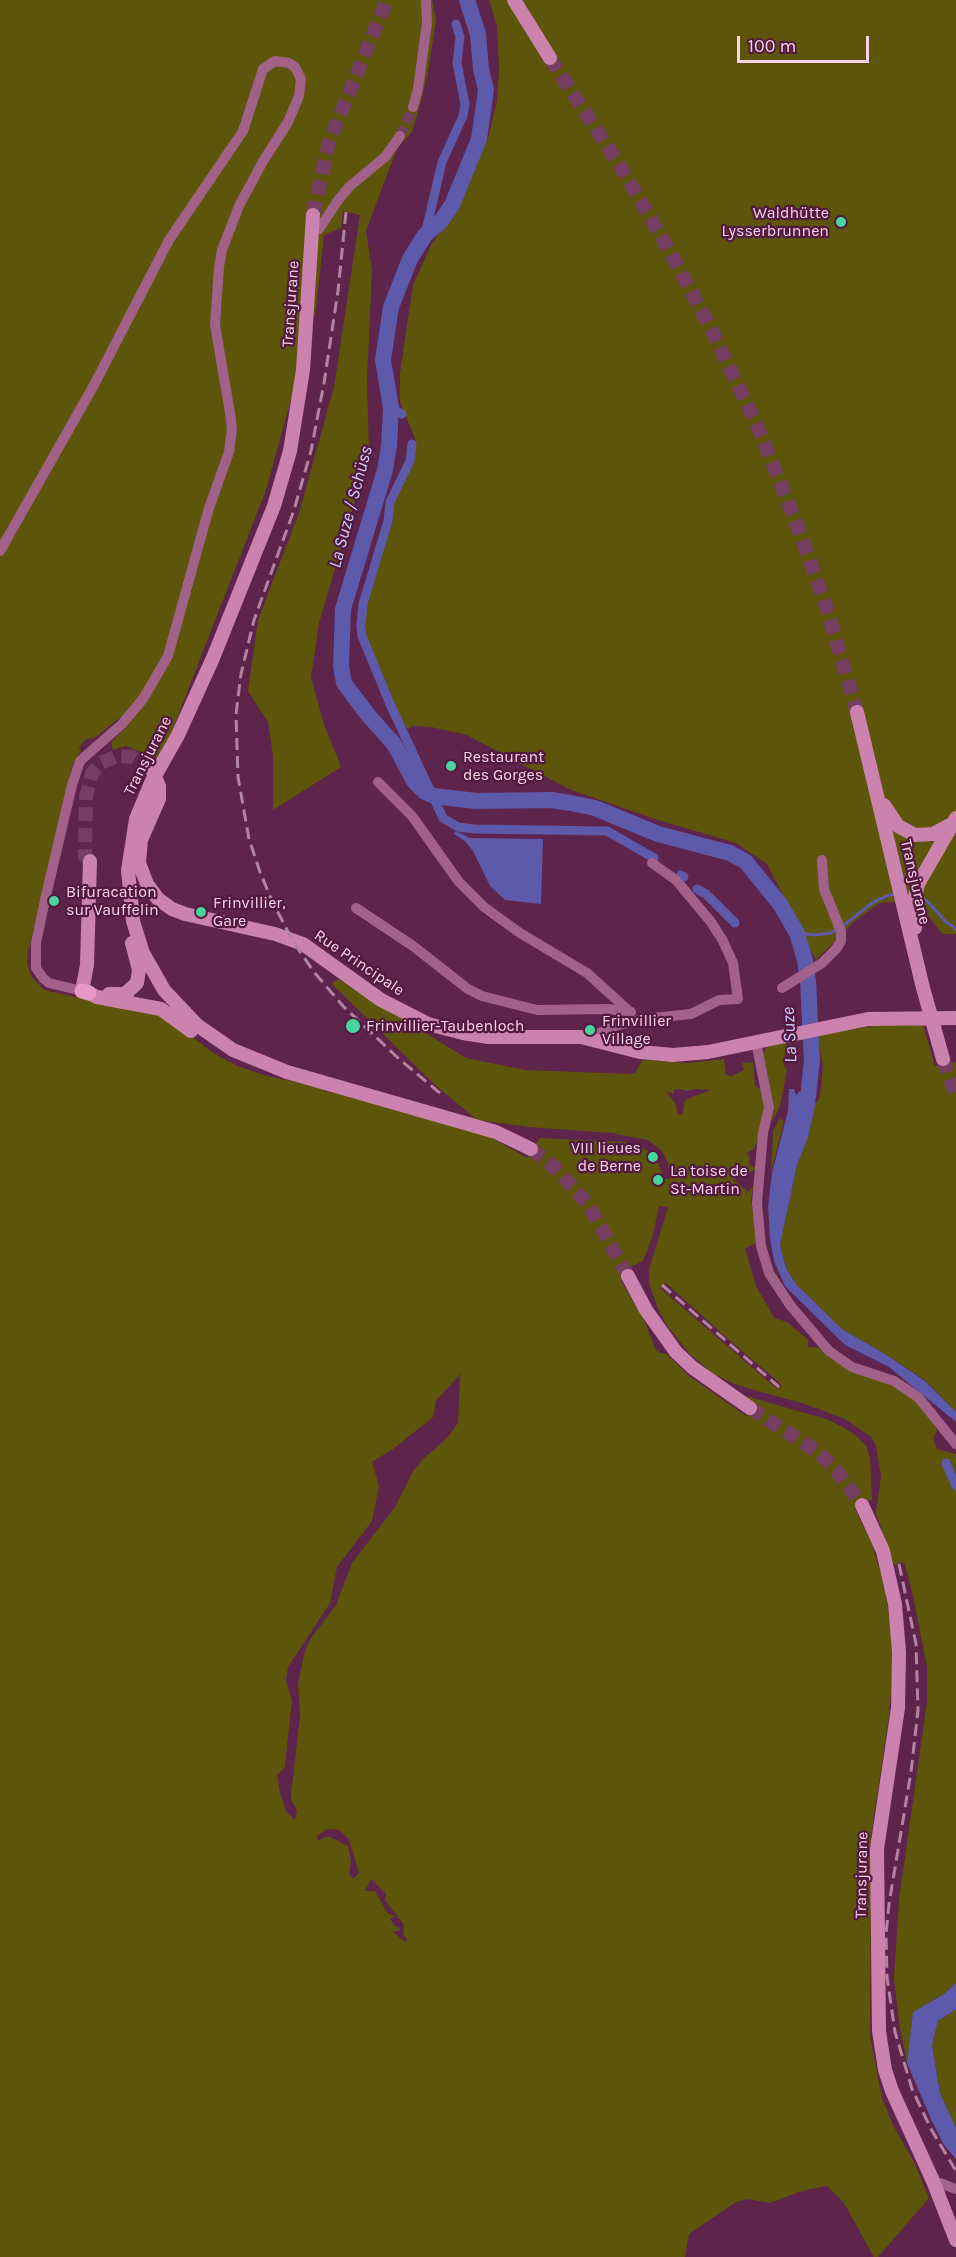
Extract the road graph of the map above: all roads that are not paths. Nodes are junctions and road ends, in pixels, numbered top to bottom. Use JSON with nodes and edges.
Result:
{"nodes":[{"id":1,"x":426,"y":0,"type":"edge"},
{"id":2,"x":514,"y":0,"type":"edge"},
{"id":3,"x":550,"y":58,"type":"tunnel mouth"},
{"id":4,"x":414,"y":107,"type":"tunnel mouth"},
{"id":5,"x":400,"y":136,"type":"tunnel mouth"},
{"id":6,"x":314,"y":215,"type":"tunnel mouth"},
{"id":7,"x":319,"y":229,"type":"dead end"},
{"id":8,"x":0,"y":550,"type":"edge"},
{"id":9,"x":857,"y":712,"type":"tunnel mouth"},
{"id":10,"x":152,"y":771,"type":"junction"},
{"id":11,"x":378,"y":782,"type":"dead end"},
{"id":12,"x":875,"y":787,"type":"junction"},
{"id":13,"x":954,"y":821,"type":"edge"},
{"id":14,"x":822,"y":860,"type":"dead end"},
{"id":15,"x":90,"y":861,"type":"tunnel mouth"},
{"id":16,"x":652,"y":862,"type":"dead end"},
{"id":17,"x":356,"y":908,"type":"dead end"},
{"id":18,"x":133,"y":921,"type":"junction"},
{"id":19,"x":920,"y":975,"type":"junction"},
{"id":20,"x":782,"y":988,"type":"dead end"},
{"id":21,"x":86,"y":992,"type":"junction"},
{"id":22,"x":629,"y":1011,"type":"junction"},
{"id":23,"x":956,"y":1017,"type":"edge"},
{"id":24,"x":644,"y":1019,"type":"junction"},
{"id":25,"x":594,"y":1040,"type":"junction"},
{"id":26,"x":760,"y":1041,"type":"junction"},
{"id":27,"x":233,"y":1050,"type":"junction"},
{"id":28,"x":942,"y":1056,"type":"tunnel mouth"},
{"id":29,"x":531,"y":1149,"type":"tunnel mouth"},
{"id":30,"x":628,"y":1276,"type":"tunnel mouth"},
{"id":31,"x":750,"y":1408,"type":"tunnel mouth"},
{"id":32,"x":956,"y":1443,"type":"edge"},
{"id":33,"x":862,"y":1505,"type":"tunnel mouth"},
{"id":34,"x":940,"y":2183,"type":"dead end"},
{"id":35,"x":956,"y":2189,"type":"edge"},
{"id":36,"x":956,"y":2240,"type":"edge"}],
"edges":[{"from":1,"to":4,"type":"street"},
{"from":2,"to":3,"type":"main road"},
{"from":5,"to":7,"type":"street"},
{"from":6,"to":10,"type":"main road","name":"Transjurane"},
{"from":8,"to":21,"type":"street"},
{"from":9,"to":12,"type":"main road","name":"Transjurane"},
{"from":10,"to":18,"type":"main road","name":"Transjurane"},
{"from":10,"to":25,"type":"main road","name":"Rue Principale"},
{"from":11,"to":22,"type":"street"},
{"from":12,"to":13,"type":"main road"},
{"from":12,"to":19,"type":"main road","name":"Transjurane"},
{"from":13,"to":19,"type":"main road"},
{"from":14,"to":20,"type":"street"},
{"from":15,"to":21,"type":"main road"},
{"from":16,"to":24,"type":"street"},
{"from":17,"to":22,"type":"street"},
{"from":18,"to":21,"type":"main road"},
{"from":18,"to":27,"type":"main road","name":"Transjurane"},
{"from":19,"to":28,"type":"main road","name":"Transjurane"},
{"from":21,"to":27,"type":"main road"},
{"from":22,"to":24,"type":"street"},
{"from":23,"to":26,"type":"main road","name":"Rue Principale"},
{"from":24,"to":25,"type":"street"},
{"from":25,"to":26,"type":"main road","name":"Rue Principale"},
{"from":26,"to":32,"type":"street"},
{"from":27,"to":29,"type":"main road","name":"Transjurane"},
{"from":30,"to":31,"type":"main road"},
{"from":33,"to":36,"type":"main road","name":"Transjurane"},
{"from":34,"to":35,"type":"street"}]}
